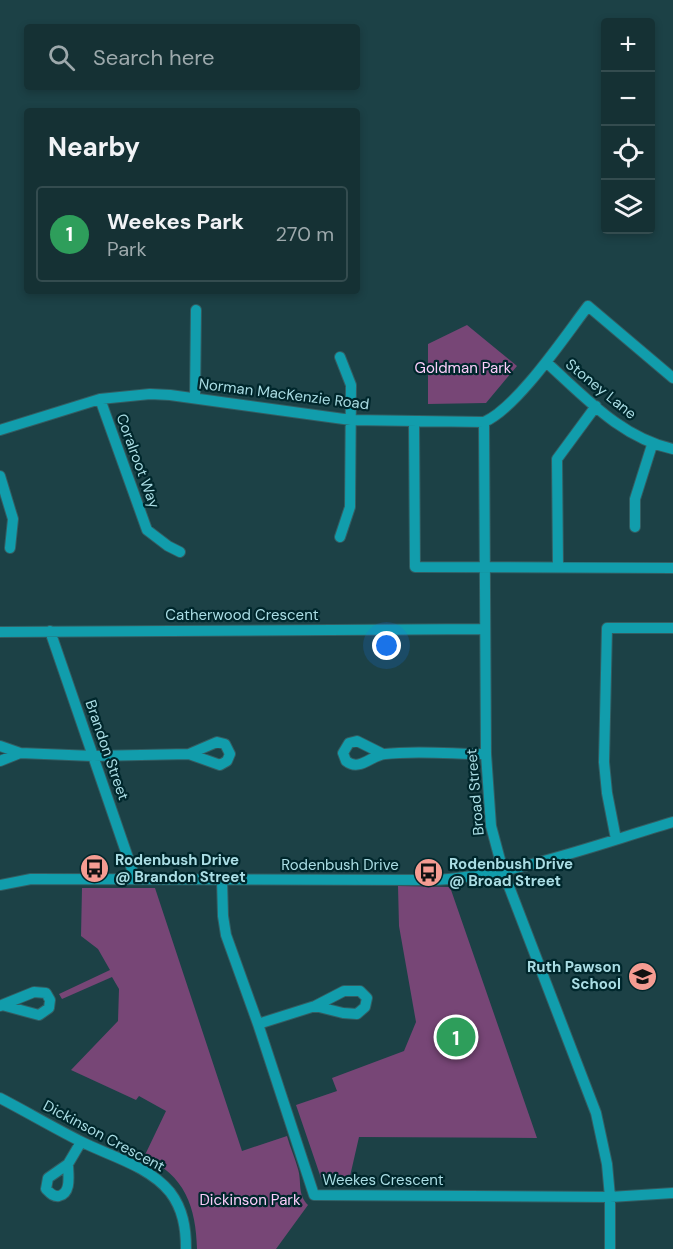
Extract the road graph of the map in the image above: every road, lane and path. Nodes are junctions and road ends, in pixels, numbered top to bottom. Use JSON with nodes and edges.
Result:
{"nodes":[{"id":1,"x":196,"y":310,"type":"dead end"},
{"id":2,"x":340,"y":357,"type":"dead end"},
{"id":3,"x":546,"y":362,"type":"junction"},
{"id":4,"x":673,"y":378,"type":"edge"},
{"id":5,"x":195,"y":398,"type":"junction"},
{"id":6,"x":100,"y":399,"type":"junction"},
{"id":7,"x":596,"y":406,"type":"junction"},
{"id":8,"x":351,"y":420,"type":"junction"},
{"id":9,"x":414,"y":422,"type":"junction"},
{"id":10,"x":484,"y":422,"type":"junction"},
{"id":11,"x":0,"y":430,"type":"edge"},
{"id":12,"x":652,"y":445,"type":"junction"},
{"id":13,"x":673,"y":450,"type":"edge"},
{"id":14,"x":0,"y":476,"type":"edge"},
{"id":15,"x":635,"y":527,"type":"dead end"},
{"id":16,"x":340,"y":537,"type":"dead end"},
{"id":17,"x":10,"y":548,"type":"dead end"},
{"id":18,"x":180,"y":552,"type":"dead end"},
{"id":19,"x":485,"y":567,"type":"junction"},
{"id":20,"x":558,"y":567,"type":"junction"},
{"id":21,"x":673,"y":568,"type":"edge"},
{"id":22,"x":673,"y":628,"type":"edge"},
{"id":23,"x":485,"y":629,"type":"junction"},
{"id":24,"x":50,"y":631,"type":"junction"},
{"id":25,"x":0,"y":632,"type":"edge"},
{"id":26,"x":0,"y":746,"type":"edge"},
{"id":27,"x":20,"y":753,"type":"junction"},
{"id":28,"x":189,"y":754,"type":"dead end"},
{"id":29,"x":383,"y":754,"type":"dead end"},
{"id":30,"x":486,"y":754,"type":"junction"},
{"id":31,"x":93,"y":756,"type":"junction"},
{"id":32,"x":0,"y":761,"type":"edge"},
{"id":33,"x":673,"y":822,"type":"edge"},
{"id":34,"x":616,"y":839,"type":"junction"},
{"id":35,"x":503,"y":871,"type":"junction"},
{"id":36,"x":135,"y":878,"type":"junction"},
{"id":37,"x":222,"y":880,"type":"junction"},
{"id":38,"x":0,"y":885,"type":"edge"},
{"id":39,"x":315,"y":1006,"type":"dead end"},
{"id":40,"x":258,"y":1024,"type":"junction"},
{"id":41,"x":0,"y":1098,"type":"edge"},
{"id":42,"x":81,"y":1142,"type":"junction"},
{"id":43,"x":68,"y":1164,"type":"dead end"},
{"id":44,"x":673,"y":1192,"type":"edge"},
{"id":45,"x":610,"y":1197,"type":"junction"},
{"id":46,"x":186,"y":1249,"type":"edge"},
{"id":47,"x":610,"y":1249,"type":"edge"}],
"edges":[{"from":1,"to":5,"type":"street"},
{"from":2,"to":8,"type":"street"},
{"from":3,"to":4,"type":"street"},
{"from":3,"to":7,"type":"street","name":"Stoney Lane"},
{"from":3,"to":10,"type":"street"},
{"from":5,"to":6,"type":"street","name":"Norman MacKenzie Road"},
{"from":5,"to":8,"type":"street","name":"Norman MacKenzie Road"},
{"from":6,"to":11,"type":"street","name":"Norman MacKenzie Road"},
{"from":6,"to":18,"type":"street","name":"Coralroot Way"},
{"from":7,"to":12,"type":"street","name":"Stoney Lane"},
{"from":7,"to":20,"type":"street"},
{"from":8,"to":9,"type":"street","name":"Norman MacKenzie Road"},
{"from":8,"to":16,"type":"street"},
{"from":9,"to":10,"type":"street","name":"Norman MacKenzie Road"},
{"from":9,"to":19,"type":"street"},
{"from":10,"to":19,"type":"street","name":"Broad Street"},
{"from":12,"to":13,"type":"street","name":"Stoney Lane"},
{"from":12,"to":15,"type":"street"},
{"from":14,"to":17,"type":"street"},
{"from":19,"to":20,"type":"street"},
{"from":19,"to":23,"type":"street","name":"Broad Street"},
{"from":20,"to":21,"type":"street"},
{"from":22,"to":34,"type":"street"},
{"from":23,"to":24,"type":"street","name":"Catherwood Crescent"},
{"from":23,"to":30,"type":"street","name":"Broad Street"},
{"from":24,"to":25,"type":"street","name":"Catherwood Crescent"},
{"from":24,"to":31,"type":"street","name":"Brandon Street"},
{"from":26,"to":27,"type":"street"},
{"from":27,"to":31,"type":"street"},
{"from":27,"to":32,"type":"street"},
{"from":28,"to":31,"type":"street"},
{"from":29,"to":30,"type":"street"},
{"from":30,"to":35,"type":"street","name":"Broad Street"},
{"from":31,"to":36,"type":"street","name":"Brandon Street"},
{"from":33,"to":34,"type":"street","name":"Rodenbush Drive"},
{"from":34,"to":35,"type":"street","name":"Rodenbush Drive"},
{"from":35,"to":37,"type":"street","name":"Rodenbush Drive"},
{"from":35,"to":45,"type":"street","name":"Broad Street"},
{"from":36,"to":37,"type":"street","name":"Rodenbush Drive"},
{"from":36,"to":38,"type":"street","name":"Rodenbush Drive"},
{"from":37,"to":40,"type":"street","name":"Weekes Crescent"},
{"from":39,"to":40,"type":"street"},
{"from":40,"to":45,"type":"street","name":"Weekes Crescent"},
{"from":41,"to":42,"type":"street","name":"Dickinson Crescent"},
{"from":42,"to":43,"type":"street"},
{"from":42,"to":46,"type":"street","name":"Dickinson Crescent"},
{"from":44,"to":45,"type":"street","name":"Weekes Crescent"},
{"from":45,"to":47,"type":"street","name":"Broad Street"}]}
